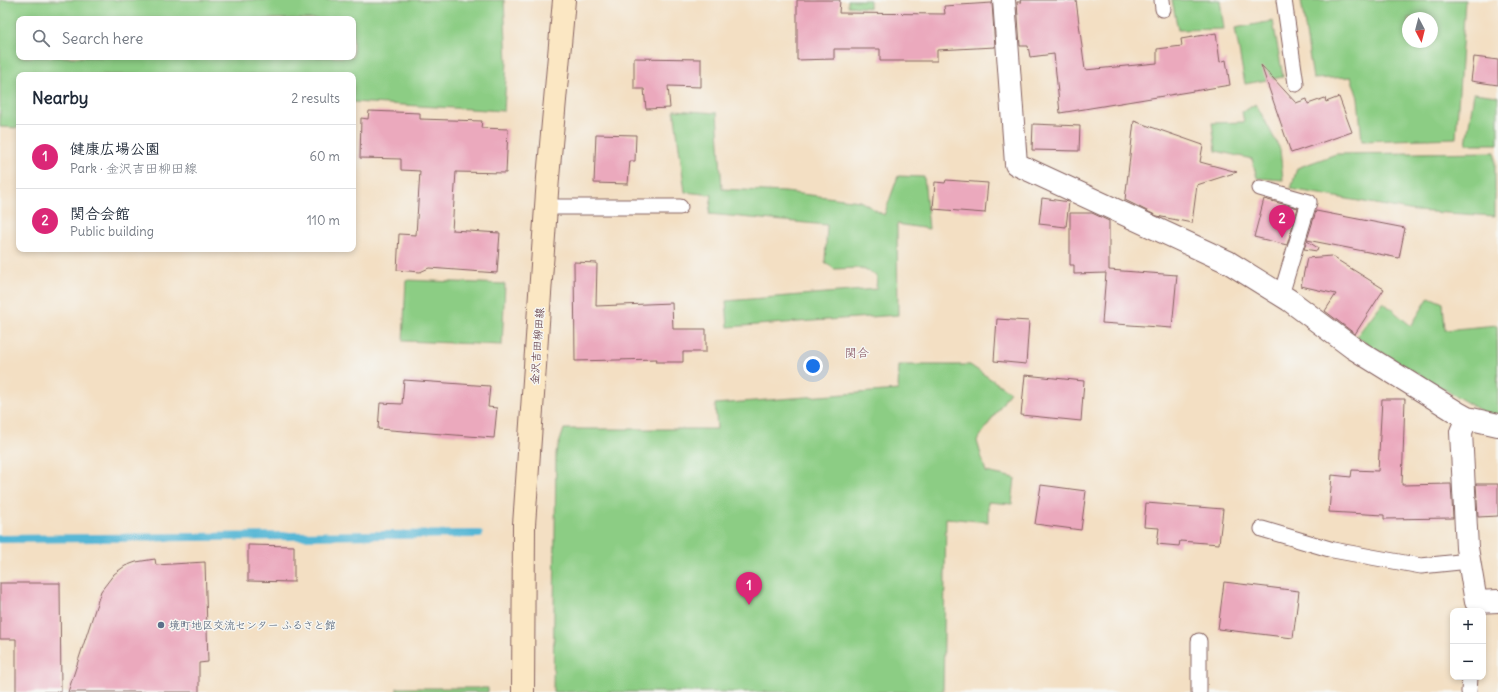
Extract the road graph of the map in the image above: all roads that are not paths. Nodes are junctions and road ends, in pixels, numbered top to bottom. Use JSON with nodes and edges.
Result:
{"nodes":[{"id":1,"x":564,"y":0,"type":"edge"},
{"id":2,"x":1004,"y":0,"type":"edge"},
{"id":3,"x":1284,"y":0,"type":"edge"},
{"id":4,"x":1296,"y":84,"type":"dead end"},
{"id":5,"x":1260,"y":188,"type":"dead end"},
{"id":6,"x":546,"y":207,"type":"junction"},
{"id":7,"x":680,"y":207,"type":"dead end"},
{"id":8,"x":1281,"y":295,"type":"junction"},
{"id":9,"x":1467,"y":418,"type":"junction"},
{"id":10,"x":1498,"y":425,"type":"edge"},
{"id":11,"x":1262,"y":529,"type":"dead end"},
{"id":12,"x":1469,"y":561,"type":"junction"},
{"id":13,"x":1498,"y":601,"type":"edge"},
{"id":14,"x":1475,"y":606,"type":"edge"},
{"id":15,"x":1199,"y":641,"type":"dead end"},
{"id":16,"x":1470,"y":680,"type":"edge"},
{"id":17,"x":523,"y":692,"type":"edge"},
{"id":18,"x":1199,"y":692,"type":"edge"},
{"id":19,"x":1469,"y":692,"type":"edge"}],
"edges":[{"from":1,"to":6,"type":"main road","name":"金沢吉田柳田線"},
{"from":2,"to":8,"type":"street"},
{"from":3,"to":4,"type":"lane"},
{"from":5,"to":8,"type":"lane"},
{"from":6,"to":7,"type":"lane"},
{"from":6,"to":17,"type":"main road","name":"金沢吉田柳田線"},
{"from":8,"to":9,"type":"street"},
{"from":9,"to":10,"type":"street"},
{"from":9,"to":12,"type":"street"},
{"from":11,"to":12,"type":"lane"},
{"from":12,"to":14,"type":"street"},
{"from":13,"to":14,"type":"street"},
{"from":15,"to":18,"type":"lane"},
{"from":16,"to":19,"type":"lane"}]}
